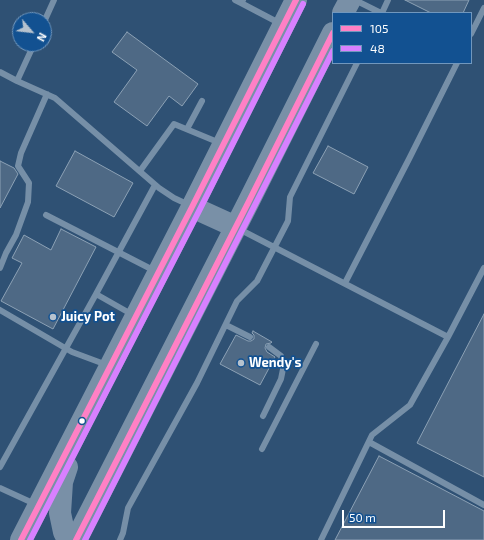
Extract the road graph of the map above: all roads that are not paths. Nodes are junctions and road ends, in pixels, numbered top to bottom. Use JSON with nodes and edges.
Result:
{"nodes":[{"id":1,"x":54,"y":0,"type":"edge"},
{"id":2,"x":235,"y":0,"type":"edge"},
{"id":3,"x":296,"y":0,"type":"edge"},
{"id":4,"x":344,"y":0,"type":"edge"},
{"id":5,"x":350,"y":0,"type":"edge"},
{"id":6,"x":355,"y":0,"type":"edge"},
{"id":7,"x":388,"y":0,"type":"edge"},
{"id":8,"x":242,"y":2,"type":"edge"},
{"id":9,"x":484,"y":8,"type":"edge"},
{"id":10,"x":49,"y":12,"type":"edge"},
{"id":11,"x":340,"y":12,"type":"edge"},
{"id":12,"x":344,"y":12,"type":"edge"},
{"id":13,"x":380,"y":12,"type":"edge"},
{"id":14,"x":382,"y":12,"type":"edge"},
{"id":15,"x":283,"y":25,"type":"junction"},
{"id":16,"x":472,"y":32,"type":"edge"},
{"id":17,"x":332,"y":35,"type":"edge"},
{"id":18,"x":30,"y":52,"type":"edge"},
{"id":19,"x":356,"y":64,"type":"edge"},
{"id":20,"x":456,"y":64,"type":"edge"},
{"id":21,"x":0,"y":72,"type":"edge"},
{"id":22,"x":17,"y":81,"type":"junction"},
{"id":23,"x":47,"y":94,"type":"junction"},
{"id":24,"x":202,"y":101,"type":"dead end"},
{"id":25,"x":187,"y":129,"type":"junction"},
{"id":26,"x":223,"y":144,"type":"junction"},
{"id":27,"x":140,"y":172,"type":"junction"},
{"id":28,"x":155,"y":184,"type":"junction"},
{"id":29,"x":192,"y":207,"type":"junction"},
{"id":30,"x":46,"y":215,"type":"dead end"},
{"id":31,"x":236,"y":227,"type":"junction"},
{"id":32,"x":274,"y":247,"type":"junction"},
{"id":33,"x":119,"y":253,"type":"junction"},
{"id":34,"x":0,"y":268,"type":"edge"},
{"id":35,"x":484,"y":268,"type":"edge"},
{"id":36,"x":158,"y":273,"type":"junction"},
{"id":37,"x":345,"y":283,"type":"junction"},
{"id":38,"x":96,"y":294,"type":"junction"},
{"id":39,"x":0,"y":310,"type":"edge"},
{"id":40,"x":136,"y":316,"type":"junction"},
{"id":41,"x":226,"y":325,"type":"junction"},
{"id":42,"x":250,"y":337,"type":"dead end"},
{"id":43,"x":448,"y":337,"type":"junction"},
{"id":44,"x":316,"y":344,"type":"dead end"},
{"id":45,"x":269,"y":347,"type":"dead end"},
{"id":46,"x":66,"y":349,"type":"junction"},
{"id":47,"x":110,"y":366,"type":"junction"},
{"id":48,"x":263,"y":416,"type":"dead end"},
{"id":49,"x":79,"y":427,"type":"junction"},
{"id":50,"x":369,"y":442,"type":"junction"},
{"id":51,"x":262,"y":449,"type":"dead end"},
{"id":52,"x":0,"y":467,"type":"edge"},
{"id":53,"x":0,"y":488,"type":"edge"},
{"id":54,"x":484,"y":505,"type":"edge"},
{"id":55,"x":39,"y":506,"type":"junction"},
{"id":56,"x":21,"y":540,"type":"edge"},
{"id":57,"x":68,"y":540,"type":"edge"},
{"id":58,"x":76,"y":540,"type":"edge"},
{"id":59,"x":120,"y":540,"type":"edge"},
{"id":60,"x":321,"y":540,"type":"edge"}],
"edges":[{"from":1,"to":10,"type":"lane"},
{"from":2,"to":8,"type":"lane"},
{"from":3,"to":15,"type":"highway"},
{"from":4,"to":11,"type":"highway"},
{"from":5,"to":12,"type":"highway"},
{"from":6,"to":13,"type":"lane"},
{"from":7,"to":14,"type":"lane"},
{"from":8,"to":15,"type":"lane"},
{"from":9,"to":16,"type":"lane"},
{"from":15,"to":26,"type":"highway"},
{"from":17,"to":31,"type":"highway"},
{"from":18,"to":22,"type":"lane"},
{"from":19,"to":32,"type":"lane"},
{"from":20,"to":37,"type":"lane"},
{"from":21,"to":22,"type":"lane"},
{"from":22,"to":23,"type":"lane"},
{"from":23,"to":27,"type":"lane"},
{"from":23,"to":34,"type":"lane"},
{"from":24,"to":25,"type":"lane"},
{"from":25,"to":26,"type":"lane"},
{"from":25,"to":27,"type":"lane"},
{"from":26,"to":29,"type":"highway"},
{"from":27,"to":28,"type":"lane"},
{"from":28,"to":29,"type":"lane"},
{"from":28,"to":33,"type":"lane"},
{"from":29,"to":31,"type":"highway"},
{"from":29,"to":36,"type":"highway"},
{"from":30,"to":33,"type":"lane"},
{"from":31,"to":32,"type":"lane"},
{"from":31,"to":58,"type":"highway"},
{"from":32,"to":37,"type":"lane"},
{"from":32,"to":41,"type":"lane"},
{"from":33,"to":36,"type":"lane"},
{"from":33,"to":38,"type":"lane"},
{"from":35,"to":43,"type":"lane"},
{"from":36,"to":40,"type":"highway"},
{"from":37,"to":43,"type":"lane"},
{"from":38,"to":40,"type":"lane"},
{"from":38,"to":46,"type":"lane"},
{"from":39,"to":46,"type":"lane"},
{"from":40,"to":47,"type":"highway"},
{"from":41,"to":42,"type":"lane"},
{"from":41,"to":59,"type":"lane"},
{"from":43,"to":50,"type":"lane"},
{"from":44,"to":51,"type":"lane"},
{"from":45,"to":48,"type":"lane"},
{"from":46,"to":47,"type":"lane"},
{"from":46,"to":52,"type":"lane"},
{"from":47,"to":49,"type":"highway"},
{"from":49,"to":55,"type":"highway"},
{"from":49,"to":57,"type":"highway"},
{"from":50,"to":54,"type":"lane"},
{"from":50,"to":60,"type":"lane"},
{"from":53,"to":55,"type":"lane"},
{"from":55,"to":56,"type":"highway"}]}
